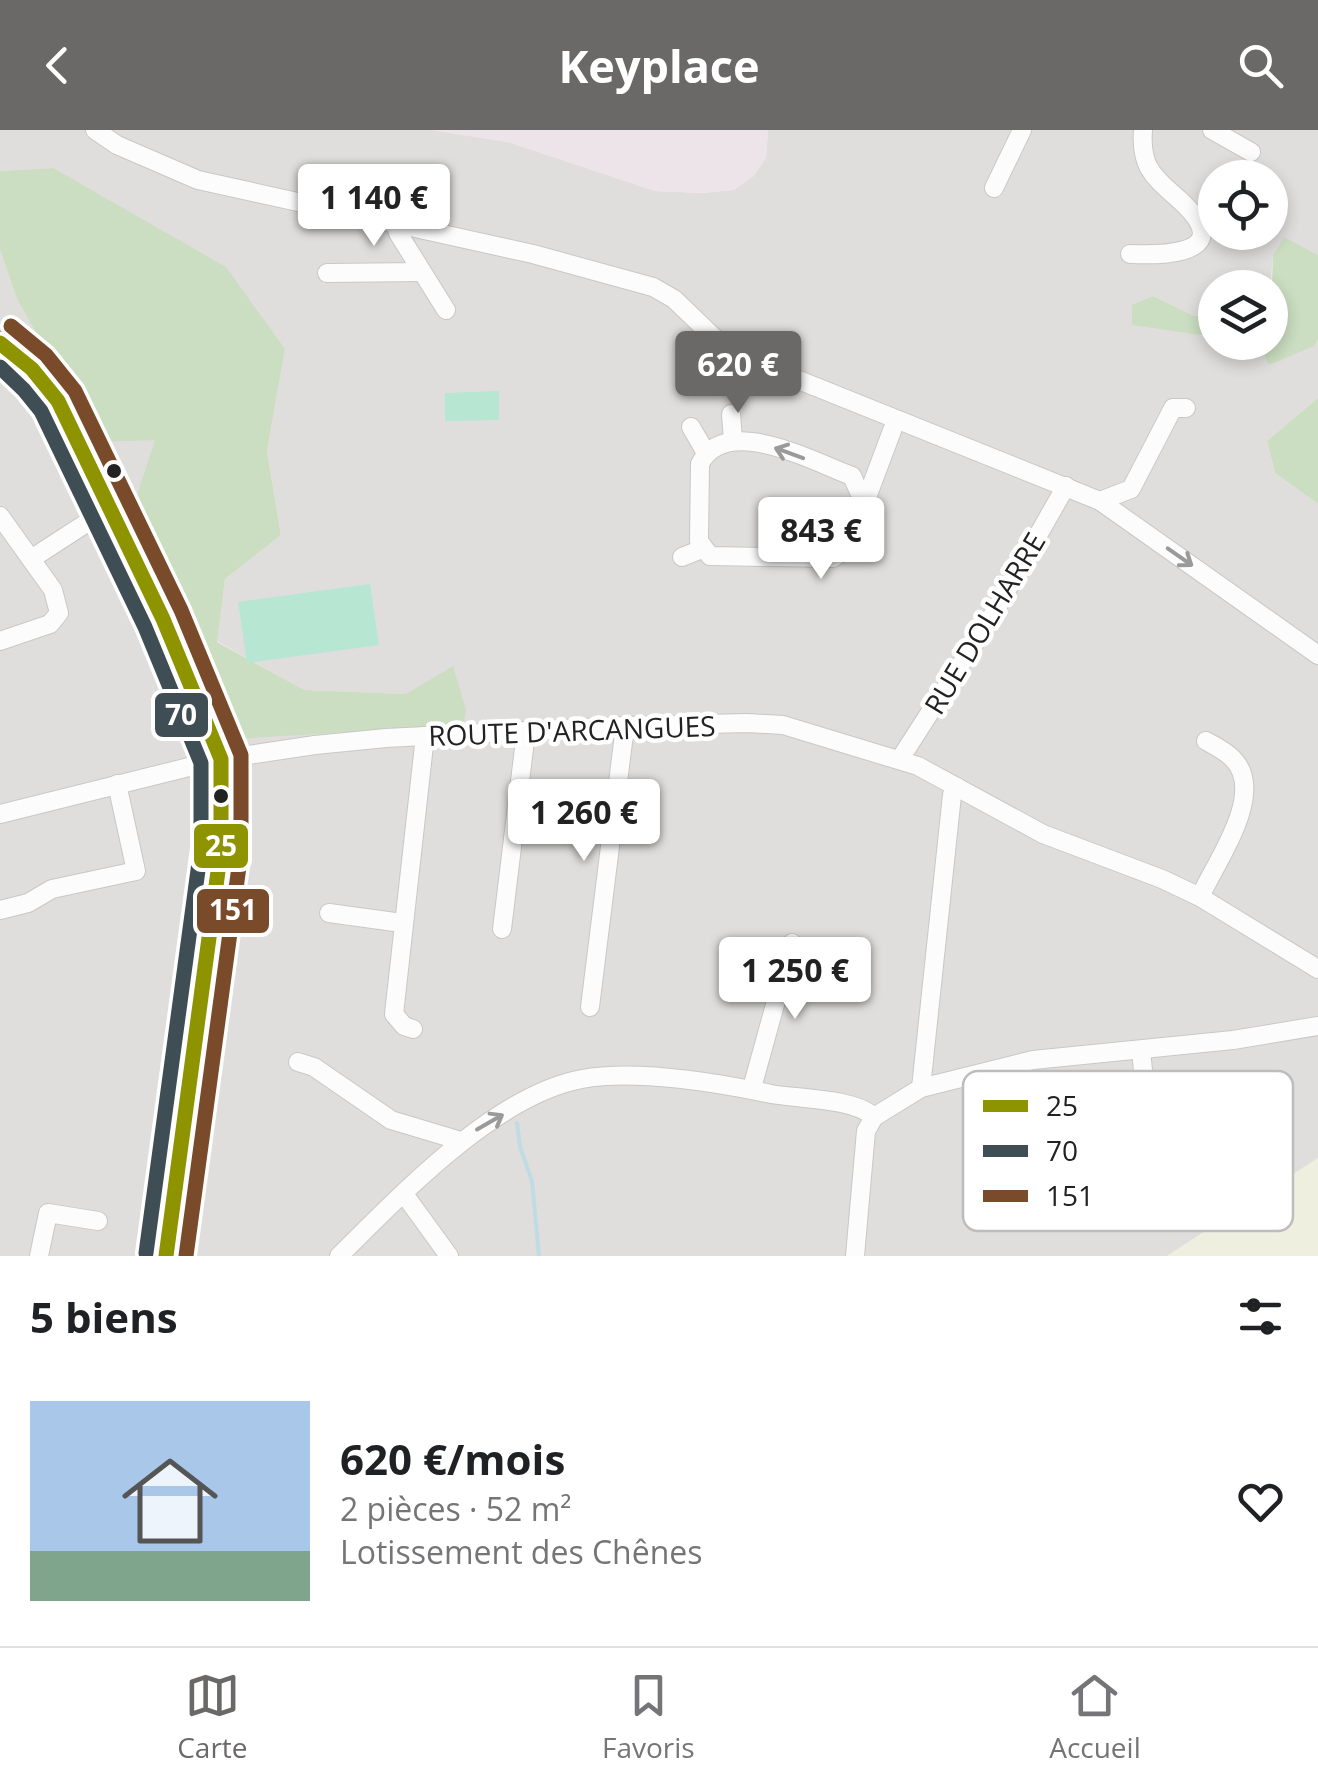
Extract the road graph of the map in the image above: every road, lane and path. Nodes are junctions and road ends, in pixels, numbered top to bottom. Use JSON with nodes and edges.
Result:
{"nodes":[{"id":1,"x":95,"y":130,"type":"edge"},
{"id":2,"x":1022,"y":130,"type":"edge"},
{"id":3,"x":1144,"y":130,"type":"edge"},
{"id":4,"x":1212,"y":130,"type":"edge"},
{"id":5,"x":1252,"y":152,"type":"dead end"},
{"id":6,"x":994,"y":188,"type":"dead end"},
{"id":7,"x":396,"y":222,"type":"junction"},
{"id":8,"x":1130,"y":254,"type":"dead end"},
{"id":9,"x":422,"y":272,"type":"junction"},
{"id":10,"x":327,"y":273,"type":"dead end"},
{"id":11,"x":446,"y":310,"type":"dead end"},
{"id":12,"x":0,"y":343,"type":"edge"},
{"id":13,"x":1186,"y":408,"type":"dead end"},
{"id":14,"x":731,"y":414,"type":"dead end"},
{"id":15,"x":896,"y":420,"type":"junction"},
{"id":16,"x":691,"y":427,"type":"dead end"},
{"id":17,"x":733,"y":440,"type":"junction"},
{"id":18,"x":706,"y":453,"type":"junction"},
{"id":19,"x":875,"y":474,"type":"junction"},
{"id":20,"x":852,"y":476,"type":"junction"},
{"id":21,"x":1066,"y":486,"type":"junction"},
{"id":22,"x":1100,"y":501,"type":"junction"},
{"id":23,"x":864,"y":503,"type":"junction"},
{"id":24,"x":111,"y":507,"type":"junction"},
{"id":25,"x":0,"y":516,"type":"edge"},
{"id":26,"x":702,"y":550,"type":"junction"},
{"id":27,"x":682,"y":557,"type":"dead end"},
{"id":28,"x":31,"y":559,"type":"junction"},
{"id":29,"x":0,"y":641,"type":"edge"},
{"id":30,"x":1318,"y":655,"type":"edge"},
{"id":31,"x":625,"y":726,"type":"junction"},
{"id":32,"x":526,"y":732,"type":"junction"},
{"id":33,"x":426,"y":736,"type":"junction"},
{"id":34,"x":1206,"y":741,"type":"dead end"},
{"id":35,"x":221,"y":759,"type":"junction"},
{"id":36,"x":900,"y":759,"type":"junction"},
{"id":37,"x":117,"y":784,"type":"junction"},
{"id":38,"x":956,"y":787,"type":"junction"},
{"id":39,"x":0,"y":814,"type":"edge"},
{"id":40,"x":1200,"y":898,"type":"junction"},
{"id":41,"x":0,"y":910,"type":"edge"},
{"id":42,"x":330,"y":913,"type":"dead end"},
{"id":43,"x":402,"y":924,"type":"junction"},
{"id":44,"x":502,"y":929,"type":"dead end"},
{"id":45,"x":792,"y":943,"type":"dead end"},
{"id":46,"x":1318,"y":969,"type":"edge"},
{"id":47,"x":590,"y":1008,"type":"dead end"},
{"id":48,"x":1318,"y":1026,"type":"edge"},
{"id":49,"x":413,"y":1029,"type":"dead end"},
{"id":50,"x":1141,"y":1051,"type":"junction"},
{"id":51,"x":298,"y":1062,"type":"dead end"},
{"id":52,"x":989,"y":1071,"type":"edge"},
{"id":53,"x":1143,"y":1071,"type":"edge"},
{"id":54,"x":963,"y":1078,"type":"edge"},
{"id":55,"x":921,"y":1088,"type":"junction"},
{"id":56,"x":760,"y":1091,"type":"junction"},
{"id":57,"x":874,"y":1117,"type":"junction"},
{"id":58,"x":461,"y":1140,"type":"junction"},
{"id":59,"x":404,"y":1194,"type":"junction"},
{"id":60,"x":98,"y":1221,"type":"dead end"},
{"id":61,"x":39,"y":1256,"type":"edge"},
{"id":62,"x":166,"y":1256,"type":"edge"},
{"id":63,"x":340,"y":1256,"type":"edge"},
{"id":64,"x":449,"y":1256,"type":"edge"},
{"id":65,"x":855,"y":1256,"type":"edge"}],
"edges":[{"from":1,"to":7,"type":"street"},
{"from":2,"to":6,"type":"street"},
{"from":3,"to":8,"type":"street"},
{"from":4,"to":5,"type":"street"},
{"from":7,"to":9,"type":"street"},
{"from":7,"to":15,"type":"street"},
{"from":9,"to":10,"type":"street"},
{"from":9,"to":11,"type":"street"},
{"from":12,"to":24,"type":"main road"},
{"from":13,"to":22,"type":"street"},
{"from":14,"to":17,"type":"street"},
{"from":15,"to":19,"type":"street"},
{"from":15,"to":21,"type":"street"},
{"from":16,"to":18,"type":"street"},
{"from":17,"to":18,"type":"street"},
{"from":20,"to":17,"type":"street","one_way":true},
{"from":18,"to":26,"type":"street"},
{"from":19,"to":20,"type":"street"},
{"from":19,"to":23,"type":"street"},
{"from":20,"to":23,"type":"street"},
{"from":21,"to":22,"type":"street"},
{"from":21,"to":36,"type":"street","name":"RUE DOLHARRE"},
{"from":22,"to":30,"type":"street","one_way":true},
{"from":23,"to":26,"type":"street"},
{"from":24,"to":28,"type":"street"},
{"from":24,"to":35,"type":"main road"},
{"from":25,"to":28,"type":"street"},
{"from":26,"to":27,"type":"street"},
{"from":28,"to":29,"type":"street"},
{"from":31,"to":32,"type":"street","name":"ROUTE D'ARCANGUES"},
{"from":31,"to":36,"type":"street","name":"ROUTE D'ARCANGUES"},
{"from":31,"to":47,"type":"street"},
{"from":32,"to":33,"type":"street","name":"ROUTE D'ARCANGUES"},
{"from":32,"to":44,"type":"street"},
{"from":33,"to":35,"type":"street","name":"ROUTE D'ARCANGUES"},
{"from":33,"to":43,"type":"street"},
{"from":34,"to":40,"type":"street"},
{"from":35,"to":37,"type":"street","name":"ROUTE D'ARCANGUES"},
{"from":35,"to":62,"type":"main road"},
{"from":36,"to":38,"type":"street","name":"ROUTE D'ARCANGUES"},
{"from":37,"to":39,"type":"street","name":"ROUTE D'ARCANGUES"},
{"from":37,"to":41,"type":"street"},
{"from":38,"to":40,"type":"street","name":"ROUTE D'ARCANGUES"},
{"from":38,"to":55,"type":"street"},
{"from":40,"to":46,"type":"street","name":"ROUTE D'ARCANGUES"},
{"from":42,"to":43,"type":"street"},
{"from":43,"to":49,"type":"street"},
{"from":45,"to":56,"type":"street"},
{"from":48,"to":50,"type":"street"},
{"from":50,"to":52,"type":"street"},
{"from":50,"to":53,"type":"street"},
{"from":51,"to":58,"type":"street"},
{"from":54,"to":55,"type":"street"},
{"from":55,"to":57,"type":"street"},
{"from":56,"to":57,"type":"street"},
{"from":58,"to":56,"type":"street","one_way":true},
{"from":57,"to":65,"type":"street"},
{"from":58,"to":59,"type":"street"},
{"from":59,"to":63,"type":"street"},
{"from":59,"to":64,"type":"street"},
{"from":60,"to":61,"type":"street"}]}
